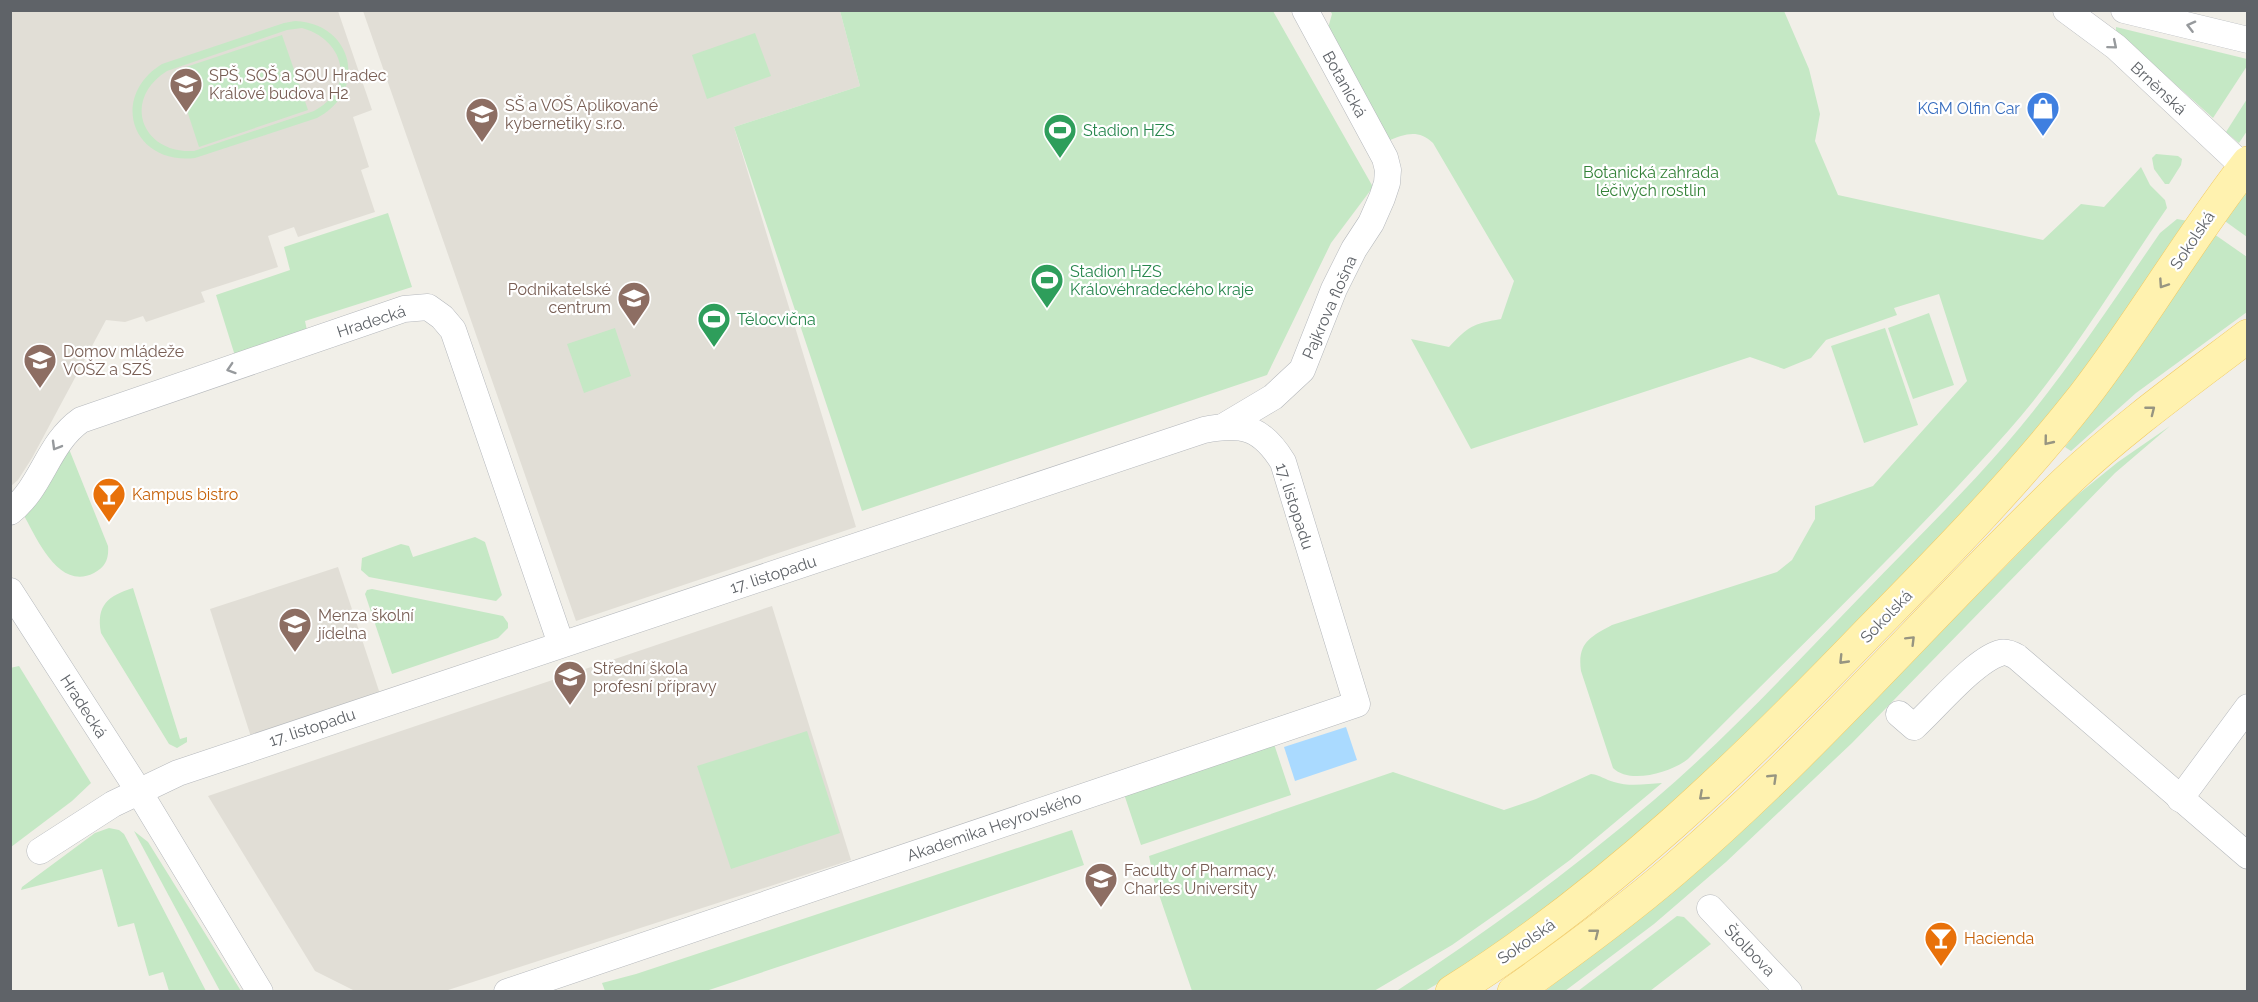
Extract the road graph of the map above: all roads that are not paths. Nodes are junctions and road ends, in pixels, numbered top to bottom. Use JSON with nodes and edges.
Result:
{"nodes":[{"id":1,"x":1305,"y":10,"type":"edge"},
{"id":2,"x":2066,"y":10,"type":"edge"},
{"id":3,"x":2124,"y":10,"type":"edge"},
{"id":4,"x":2247,"y":40,"type":"edge"},
{"id":5,"x":1385,"y":158,"type":"joint"},
{"id":6,"x":2246,"y":167,"type":"edge"},
{"id":7,"x":2247,"y":336,"type":"edge"},
{"id":8,"x":1226,"y":425,"type":"junction"},
{"id":9,"x":10,"y":512,"type":"edge"},
{"id":10,"x":1318,"y":579,"type":"joint"},
{"id":11,"x":10,"y":591,"type":"edge"},
{"id":12,"x":561,"y":644,"type":"junction"},
{"id":13,"x":2247,"y":707,"type":"edge"},
{"id":14,"x":1899,"y":714,"type":"dead end"},
{"id":15,"x":138,"y":790,"type":"junction"},
{"id":16,"x":2180,"y":799,"type":"junction"},
{"id":17,"x":40,"y":851,"type":"dead end"},
{"id":18,"x":2247,"y":855,"type":"edge"},
{"id":19,"x":1710,"y":908,"type":"dead end"},
{"id":20,"x":217,"y":918,"type":"junction"},
{"id":21,"x":260,"y":992,"type":"edge"},
{"id":22,"x":274,"y":992,"type":"edge"},
{"id":23,"x":507,"y":992,"type":"edge"},
{"id":24,"x":1452,"y":992,"type":"edge"},
{"id":25,"x":1514,"y":992,"type":"edge"},
{"id":26,"x":1790,"y":992,"type":"edge"}],
"edges":[{"from":1,"to":5,"type":"street","name":"Botanická"},
{"from":2,"to":6,"type":"street","name":"Brněnská","one_way":true},
{"from":4,"to":3,"type":"street","one_way":true},
{"from":5,"to":8,"type":"street","name":"Pajkrova flošna"},
{"from":6,"to":24,"type":"main road","name":"Sokolská","one_way":true},
{"from":25,"to":7,"type":"main road","name":"Sokolská","one_way":true},
{"from":8,"to":10,"type":"street","name":"17. listopadu"},
{"from":8,"to":12,"type":"street","name":"17. listopadu"},
{"from":12,"to":9,"type":"street","name":"Hradecká","one_way":true},
{"from":10,"to":23,"type":"street","name":"Akademika Heyrovského"},
{"from":11,"to":15,"type":"street","name":"Hradecká"},
{"from":12,"to":15,"type":"street","name":"17. listopadu"},
{"from":13,"to":16,"type":"street"},
{"from":14,"to":16,"type":"street"},
{"from":15,"to":17,"type":"street"},
{"from":15,"to":20,"type":"street","name":"Hradecká"},
{"from":16,"to":18,"type":"street"},
{"from":19,"to":26,"type":"street","name":"Štolbova"},
{"from":20,"to":21,"type":"street","name":"Hradecká"},
{"from":20,"to":22,"type":"street","name":"Hradecká"}]}
